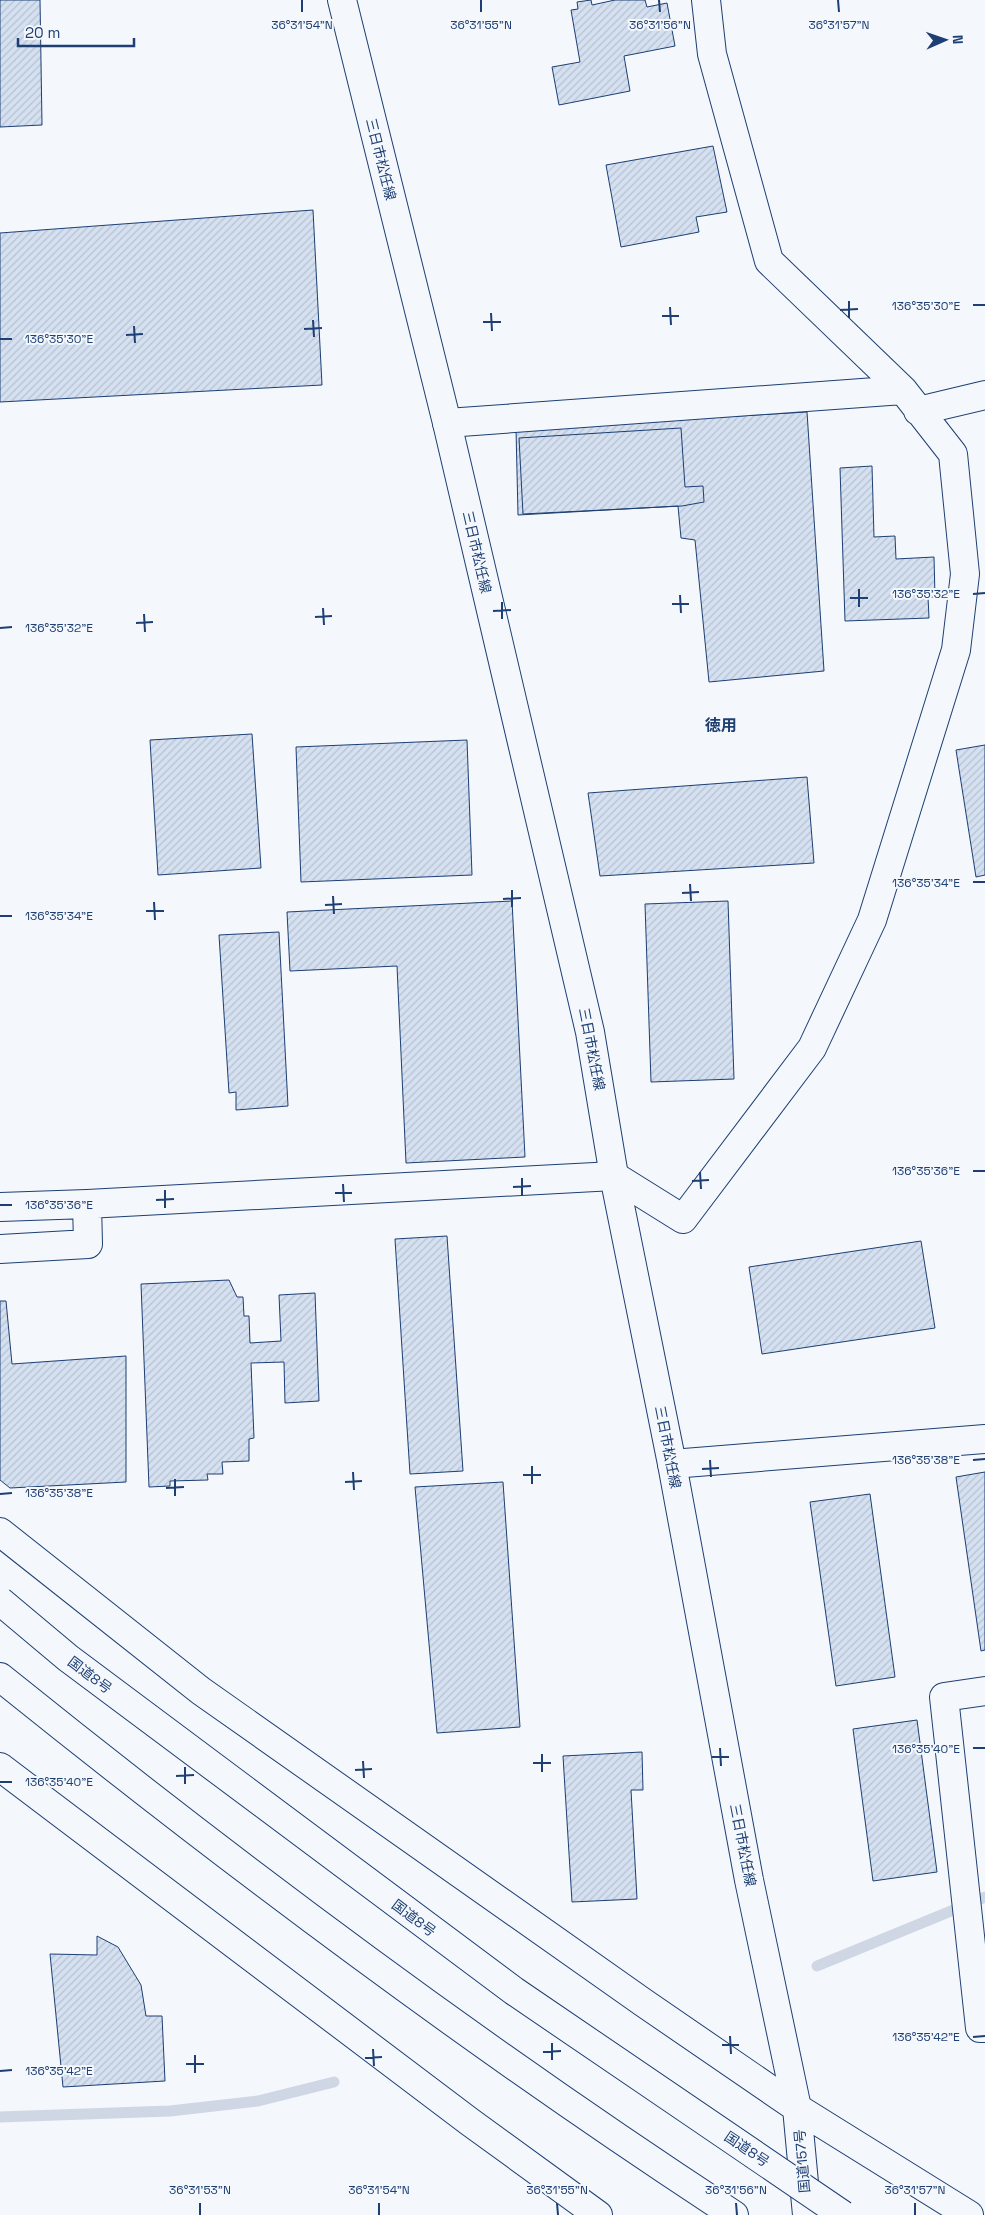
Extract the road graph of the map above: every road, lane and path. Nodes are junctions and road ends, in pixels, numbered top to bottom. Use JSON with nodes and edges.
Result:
{"nodes":[{"id":1,"x":342,"y":0,"type":"edge"},
{"id":2,"x":706,"y":0,"type":"edge"},
{"id":3,"x":985,"y":395,"type":"edge"},
{"id":4,"x":911,"y":401,"type":"junction"},
{"id":5,"x":447,"y":423,"type":"junction"},
{"id":6,"x":614,"y":1176,"type":"junction"},
{"id":7,"x":87,"y":1204,"type":"junction"},
{"id":8,"x":0,"y":1207,"type":"edge"},
{"id":9,"x":0,"y":1249,"type":"edge"},
{"id":10,"x":985,"y":1439,"type":"edge"},
{"id":11,"x":672,"y":1464,"type":"junction"},
{"id":12,"x":0,"y":1532,"type":"edge"},
{"id":13,"x":0,"y":1601,"type":"edge"},
{"id":14,"x":0,"y":1677,"type":"edge"},
{"id":15,"x":985,"y":1691,"type":"edge"},
{"id":16,"x":0,"y":1767,"type":"edge"},
{"id":17,"x":985,"y":2028,"type":"edge"},
{"id":18,"x":797,"y":2108,"type":"junction"},
{"id":19,"x":598,"y":2215,"type":"edge"},
{"id":20,"x":734,"y":2215,"type":"edge"},
{"id":21,"x":807,"y":2215,"type":"edge"},
{"id":22,"x":844,"y":2215,"type":"edge"},
{"id":23,"x":969,"y":2215,"type":"edge"}],
"edges":[{"from":1,"to":5,"type":"main road","name":"三日市松任線"},
{"from":2,"to":4,"type":"main road"},
{"from":3,"to":4,"type":"main road"},
{"from":4,"to":5,"type":"main road"},
{"from":4,"to":6,"type":"main road"},
{"from":5,"to":6,"type":"main road","name":"三日市松任線"},
{"from":6,"to":7,"type":"main road"},
{"from":6,"to":11,"type":"main road","name":"三日市松任線"},
{"from":7,"to":8,"type":"main road"},
{"from":7,"to":9,"type":"main road"},
{"from":10,"to":11,"type":"main road"},
{"from":11,"to":18,"type":"main road","name":"三日市松任線"},
{"from":12,"to":18,"type":"main road"},
{"from":13,"to":22,"type":"main road","name":"国道8号","bridge":true},
{"from":14,"to":20,"type":"main road"},
{"from":15,"to":17,"type":"main road"},
{"from":16,"to":19,"type":"main road"},
{"from":18,"to":21,"type":"main road","name":"国道157号"},
{"from":18,"to":23,"type":"main road"}]}
